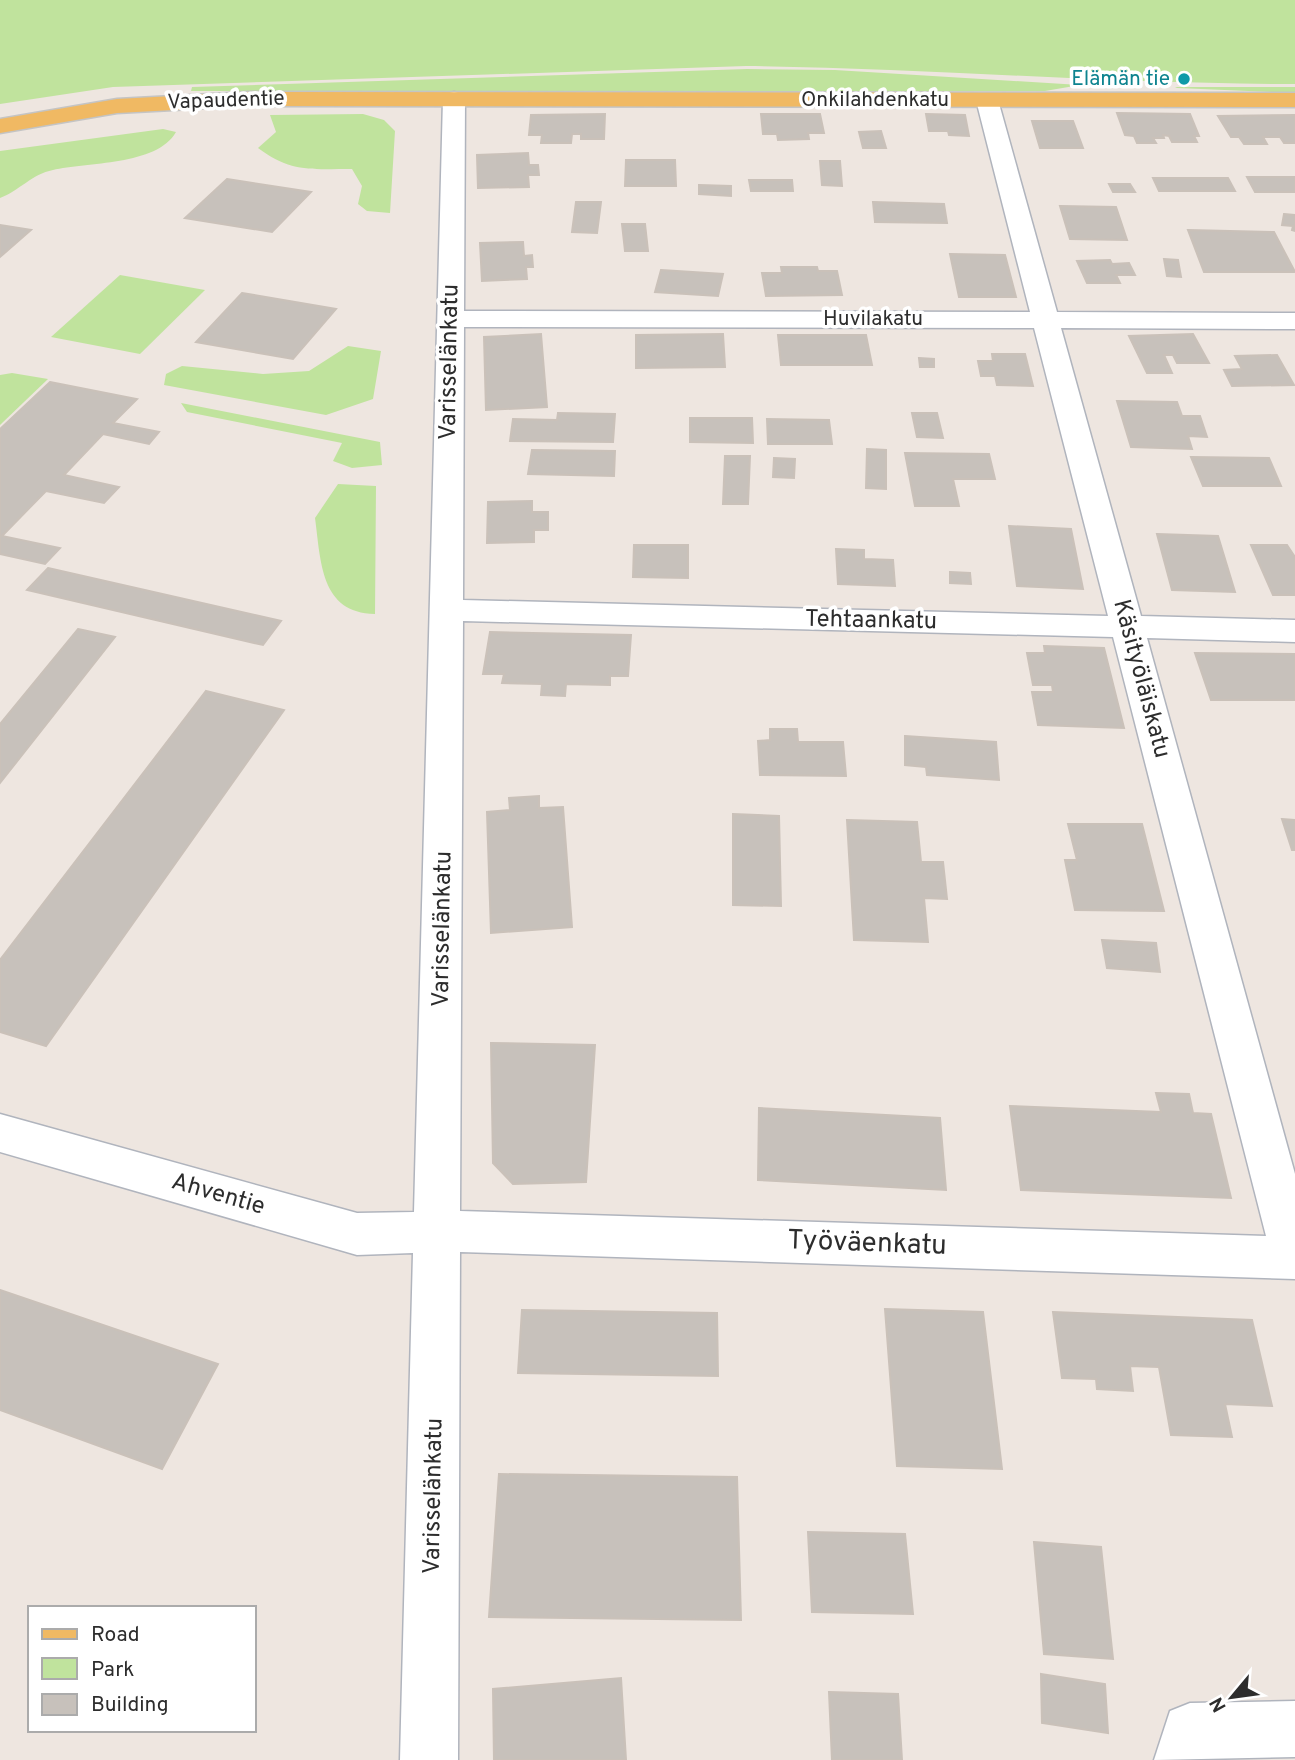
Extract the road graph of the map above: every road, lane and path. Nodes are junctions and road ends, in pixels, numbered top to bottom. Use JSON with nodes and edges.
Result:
{"nodes":[{"id":1,"x":454,"y":99,"type":"junction"},
{"id":2,"x":987,"y":100,"type":"junction"},
{"id":3,"x":1295,"y":100,"type":"edge"},
{"id":4,"x":0,"y":127,"type":"edge"},
{"id":5,"x":451,"y":319,"type":"junction"},
{"id":6,"x":1046,"y":320,"type":"junction"},
{"id":7,"x":1295,"y":321,"type":"edge"},
{"id":8,"x":447,"y":610,"type":"junction"},
{"id":9,"x":1128,"y":627,"type":"junction"},
{"id":10,"x":1295,"y":631,"type":"edge"},
{"id":11,"x":0,"y":1133,"type":"edge"},
{"id":12,"x":439,"y":1232,"type":"junction"},
{"id":13,"x":1295,"y":1258,"type":"edge"},
{"id":14,"x":1295,"y":1729,"type":"edge"},
{"id":15,"x":429,"y":1760,"type":"edge"},
{"id":16,"x":1183,"y":1760,"type":"edge"}],
"edges":[{"from":1,"to":2,"type":"main road","name":"Onkilahdenkatu"},
{"from":1,"to":4,"type":"main road","name":"Vapaudentie"},
{"from":1,"to":5,"type":"street","name":"Varisselänkatu"},
{"from":2,"to":3,"type":"main road","name":"Onkilahdenkatu"},
{"from":2,"to":6,"type":"street","name":"Käsityöläiskatu"},
{"from":5,"to":6,"type":"street","name":"Huvilakatu"},
{"from":5,"to":8,"type":"street","name":"Varisselänkatu"},
{"from":6,"to":7,"type":"street","name":"Huvilakatu"},
{"from":6,"to":9,"type":"street","name":"Käsityöläiskatu"},
{"from":8,"to":9,"type":"street","name":"Tehtaankatu"},
{"from":8,"to":12,"type":"street","name":"Varisselänkatu"},
{"from":9,"to":10,"type":"street","name":"Tehtaankatu"},
{"from":9,"to":13,"type":"street","name":"Käsityöläiskatu"},
{"from":11,"to":12,"type":"street","name":"Ahventie"},
{"from":12,"to":13,"type":"street","name":"Työväenkatu"},
{"from":12,"to":15,"type":"street","name":"Varisselänkatu"},
{"from":14,"to":16,"type":"street"}]}
